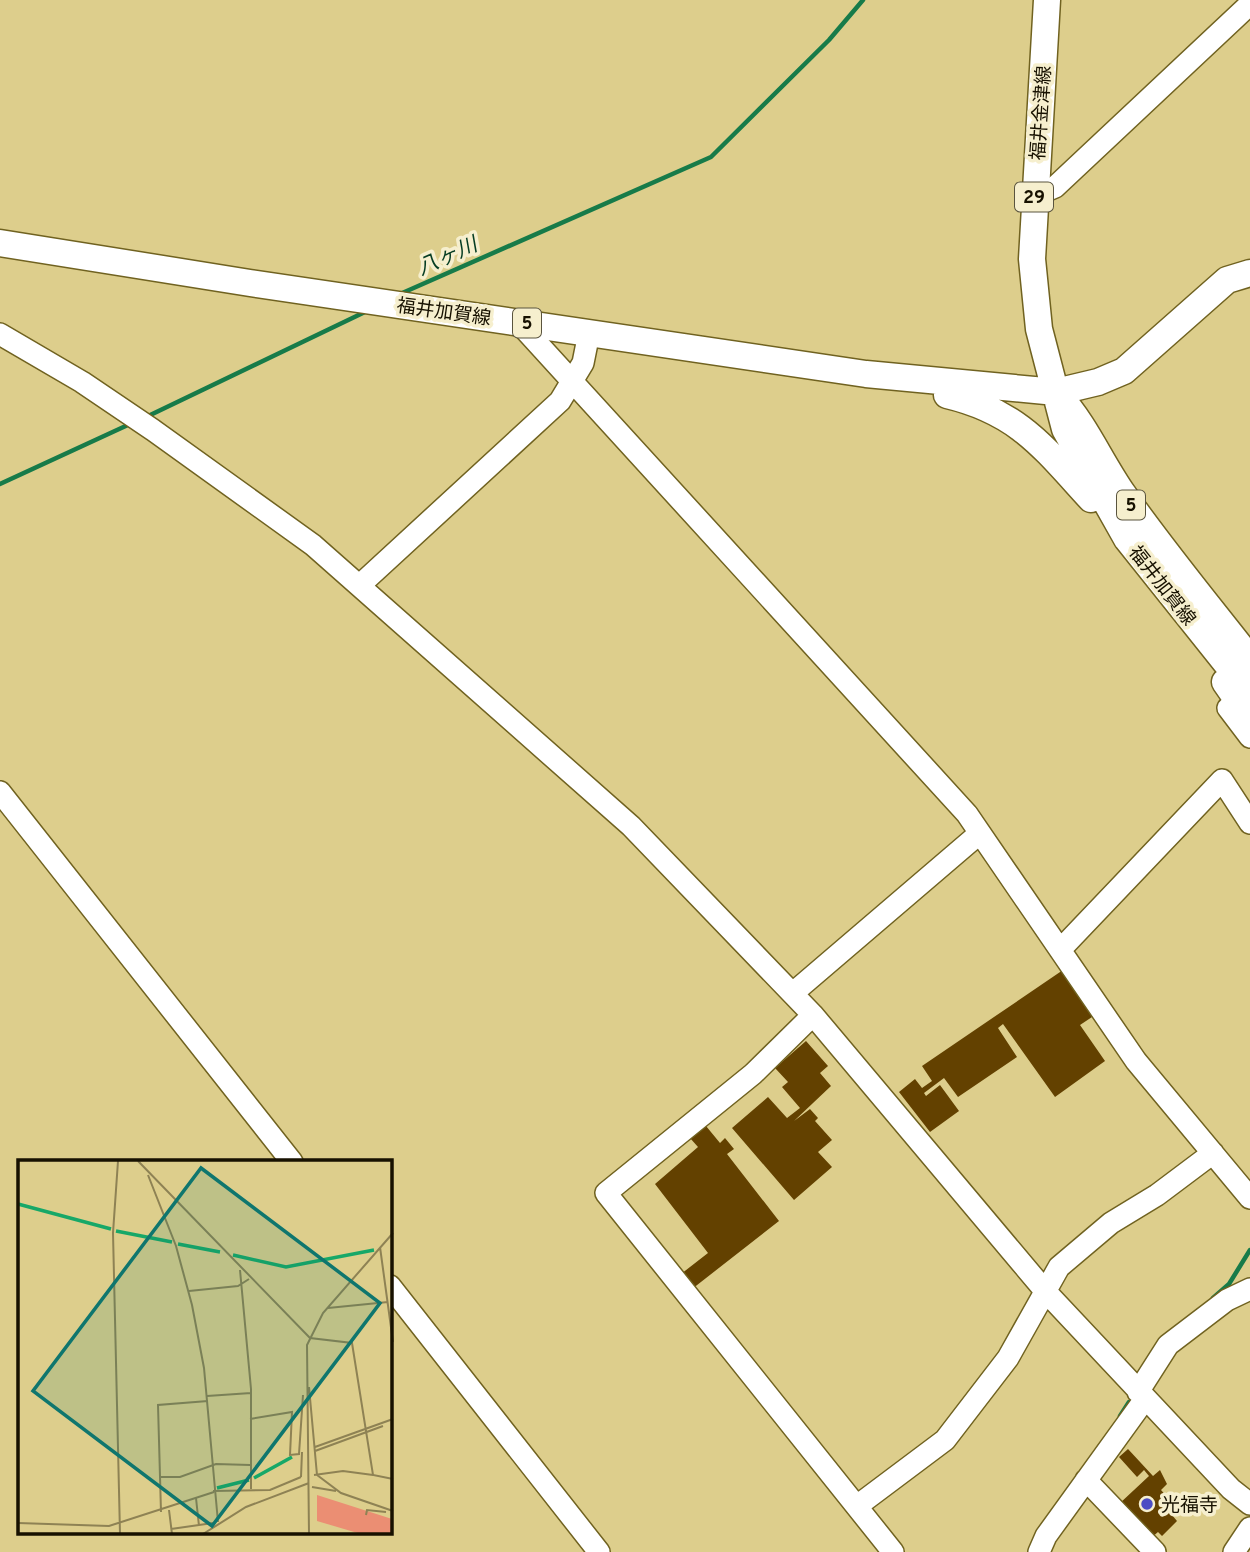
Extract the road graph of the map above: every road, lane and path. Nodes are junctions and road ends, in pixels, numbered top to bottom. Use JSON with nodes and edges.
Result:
{"nodes":[{"id":1,"x":1047,"y":0,"type":"edge"},
{"id":2,"x":1250,"y":4,"type":"edge"},
{"id":3,"x":1034,"y":196,"type":"junction"},
{"id":4,"x":0,"y":243,"type":"edge"},
{"id":5,"x":1250,"y":273,"type":"edge"},
{"id":6,"x":518,"y":322,"type":"junction"},
{"id":7,"x":589,"y":333,"type":"junction"},
{"id":8,"x":0,"y":334,"type":"edge"},
{"id":9,"x":866,"y":374,"type":"junction"},
{"id":10,"x":573,"y":384,"type":"junction"},
{"id":11,"x":1056,"y":392,"type":"junction"},
{"id":12,"x":1127,"y":539,"type":"junction"},
{"id":13,"x":360,"y":585,"type":"junction"},
{"id":14,"x":1208,"y":623,"type":"junction"},
{"id":15,"x":1250,"y":641,"type":"edge"},
{"id":16,"x":1250,"y":659,"type":"edge"},
{"id":17,"x":1218,"y":668,"type":"junction"},
{"id":18,"x":1250,"y":693,"type":"edge"},
{"id":19,"x":1250,"y":718,"type":"edge"},
{"id":20,"x":1250,"y":737,"type":"edge"},
{"id":21,"x":0,"y":792,"type":"edge"},
{"id":22,"x":1250,"y":823,"type":"edge"},
{"id":23,"x":980,"y":833,"type":"junction"},
{"id":24,"x":1060,"y":950,"type":"junction"},
{"id":25,"x":793,"y":993,"type":"junction"},
{"id":26,"x":813,"y":1015,"type":"junction"},
{"id":27,"x":1213,"y":1153,"type":"junction"},
{"id":28,"x":290,"y":1160,"type":"edge"},
{"id":29,"x":1250,"y":1198,"type":"edge"},
{"id":30,"x":392,"y":1289,"type":"edge"},
{"id":31,"x":1250,"y":1289,"type":"edge"},
{"id":32,"x":1046,"y":1292,"type":"junction"},
{"id":33,"x":1142,"y":1396,"type":"junction"},
{"id":34,"x":1086,"y":1480,"type":"junction"},
{"id":35,"x":1250,"y":1504,"type":"edge"},
{"id":36,"x":857,"y":1506,"type":"junction"},
{"id":37,"x":1250,"y":1528,"type":"edge"},
{"id":38,"x":599,"y":1552,"type":"edge"},
{"id":39,"x":893,"y":1552,"type":"edge"},
{"id":40,"x":1039,"y":1552,"type":"edge"},
{"id":41,"x":1155,"y":1552,"type":"edge"},
{"id":42,"x":1234,"y":1552,"type":"edge"}],
"edges":[{"from":1,"to":3,"type":"main road","name":"福井金津線","number":"29"},
{"from":2,"to":3,"type":"street"},
{"from":3,"to":11,"type":"main road","name":"福井金津線","number":"29"},
{"from":4,"to":6,"type":"main road","name":"福井加賀線","number":"5"},
{"from":5,"to":11,"type":"main road"},
{"from":6,"to":7,"type":"main road","name":"福井加賀線","number":"5"},
{"from":6,"to":10,"type":"street"},
{"from":7,"to":9,"type":"main road","name":"福井加賀線","number":"5"},
{"from":7,"to":10,"type":"street"},
{"from":8,"to":13,"type":"street"},
{"from":9,"to":11,"type":"main road","name":"福井加賀線","number":"5"},
{"from":9,"to":12,"type":"main road"},
{"from":10,"to":13,"type":"street"},
{"from":10,"to":23,"type":"street"},
{"from":11,"to":12,"type":"main road","name":"福井加賀線","number":"5"},
{"from":11,"to":14,"type":"main road","name":"福井加賀線","number":"5"},
{"from":12,"to":14,"type":"main road","name":"福井加賀線","number":"5"},
{"from":13,"to":25,"type":"street"},
{"from":14,"to":15,"type":"main road","number":"5"},
{"from":14,"to":16,"type":"main road","name":"福井加賀線","number":"5"},
{"from":14,"to":17,"type":"main road","number":"5"},
{"from":14,"to":18,"type":"main road","name":"福井加賀線","number":"5"},
{"from":17,"to":19,"type":"main road","number":"5"},
{"from":17,"to":20,"type":"street"},
{"from":21,"to":28,"type":"street"},
{"from":22,"to":24,"type":"street"},
{"from":23,"to":24,"type":"street"},
{"from":23,"to":25,"type":"street"},
{"from":24,"to":27,"type":"street"},
{"from":25,"to":26,"type":"street"},
{"from":26,"to":32,"type":"street"},
{"from":26,"to":36,"type":"street"},
{"from":27,"to":29,"type":"street"},
{"from":27,"to":32,"type":"street"},
{"from":30,"to":38,"type":"street"},
{"from":31,"to":33,"type":"street"},
{"from":32,"to":33,"type":"street"},
{"from":32,"to":36,"type":"street"},
{"from":33,"to":34,"type":"street"},
{"from":33,"to":35,"type":"street"},
{"from":34,"to":40,"type":"street"},
{"from":34,"to":41,"type":"street"},
{"from":36,"to":39,"type":"street"},
{"from":37,"to":42,"type":"street"}]}
